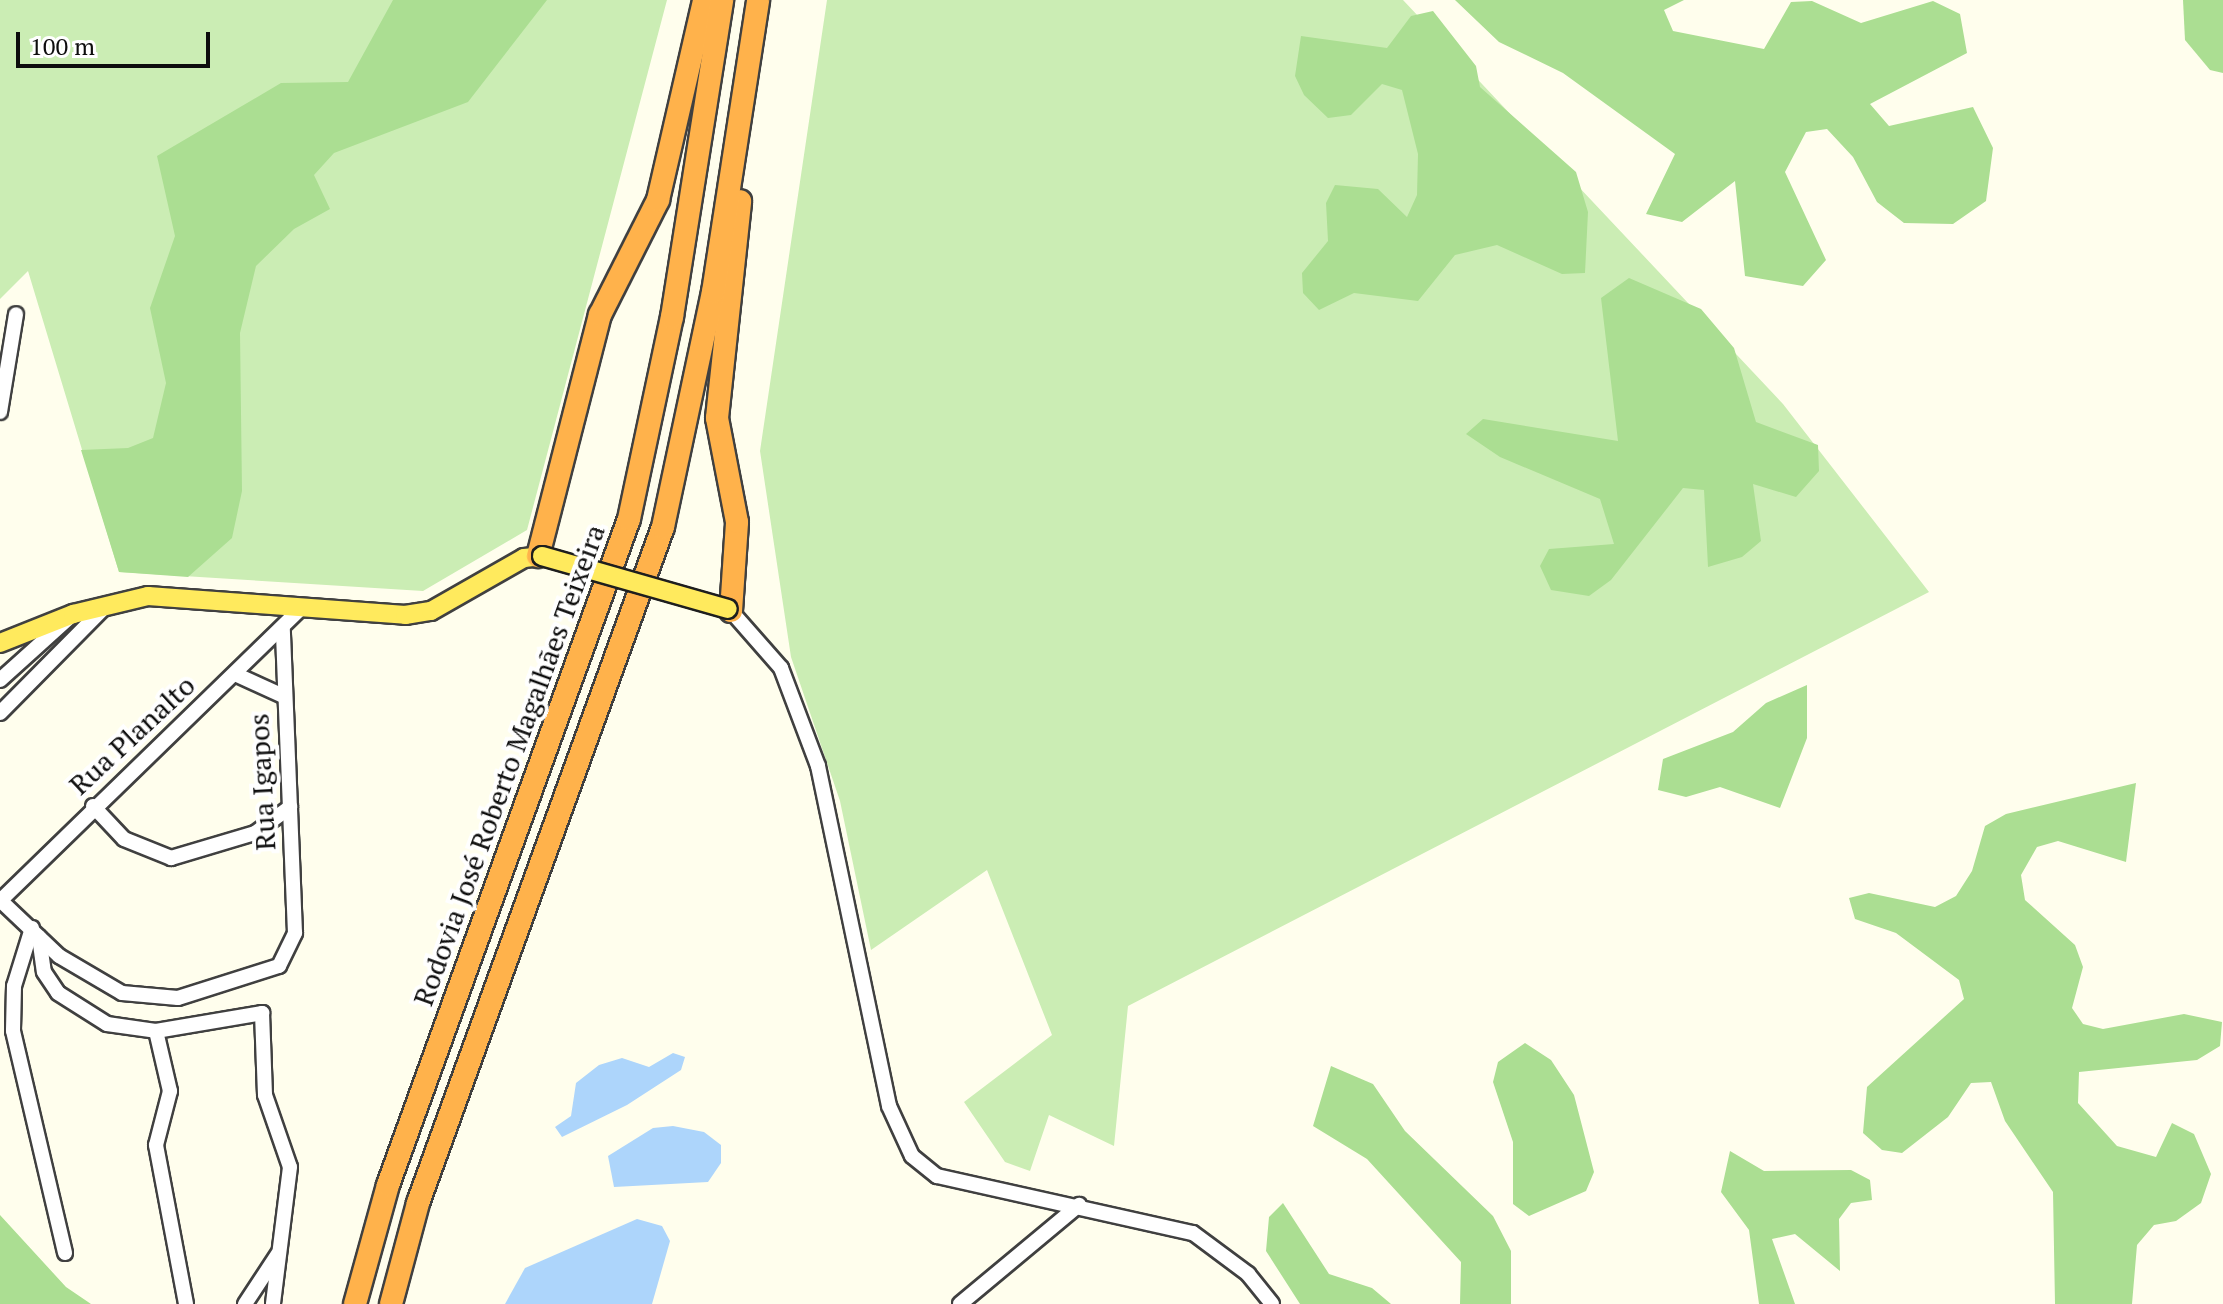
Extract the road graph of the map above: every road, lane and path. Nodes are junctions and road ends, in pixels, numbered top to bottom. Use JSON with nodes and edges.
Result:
{"nodes":[{"id":1,"x":704,"y":0,"type":"edge"},
{"id":2,"x":722,"y":0,"type":"edge"},
{"id":3,"x":757,"y":4,"type":"edge"},
{"id":4,"x":16,"y":314,"type":"dead end"},
{"id":5,"x":0,"y":412,"type":"edge"},
{"id":6,"x":540,"y":556,"type":"junction"},
{"id":7,"x":106,"y":606,"type":"junction"},
{"id":8,"x":299,"y":610,"type":"junction"},
{"id":9,"x":729,"y":610,"type":"junction"},
{"id":10,"x":73,"y":614,"type":"junction"},
{"id":11,"x":283,"y":628,"type":"junction"},
{"id":12,"x":0,"y":643,"type":"edge"},
{"id":13,"x":235,"y":674,"type":"junction"},
{"id":14,"x":0,"y":680,"type":"edge"},
{"id":15,"x":283,"y":696,"type":"junction"},
{"id":16,"x":1,"y":711,"type":"edge"},
{"id":17,"x":93,"y":806,"type":"junction"},
{"id":18,"x":290,"y":807,"type":"junction"},
{"id":19,"x":0,"y":900,"type":"edge"},
{"id":20,"x":36,"y":932,"type":"junction"},
{"id":21,"x":156,"y":1031,"type":"junction"},
{"id":22,"x":1079,"y":1205,"type":"junction"},
{"id":23,"x":281,"y":1250,"type":"junction"},
{"id":24,"x":65,"y":1253,"type":"dead end"},
{"id":25,"x":186,"y":1304,"type":"edge"},
{"id":26,"x":245,"y":1304,"type":"edge"},
{"id":27,"x":273,"y":1304,"type":"edge"},
{"id":28,"x":355,"y":1304,"type":"edge"},
{"id":29,"x":391,"y":1304,"type":"edge"},
{"id":30,"x":960,"y":1304,"type":"edge"},
{"id":31,"x":1272,"y":1304,"type":"edge"}],
"edges":[{"from":1,"to":6,"type":"highway"},
{"from":2,"to":28,"type":"highway","name":"Rodovia José Roberto Magalhães Teixeira"},
{"from":3,"to":9,"type":"highway"},
{"from":3,"to":29,"type":"highway"},
{"from":4,"to":5,"type":"street"},
{"from":6,"to":8,"type":"main road"},
{"from":6,"to":9,"type":"main road","bridge":true},
{"from":7,"to":8,"type":"main road"},
{"from":7,"to":10,"type":"main road"},
{"from":7,"to":16,"type":"street"},
{"from":8,"to":11,"type":"street","name":"Rua Planalto"},
{"from":9,"to":22,"type":"street"},
{"from":10,"to":12,"type":"main road"},
{"from":10,"to":14,"type":"street"},
{"from":11,"to":13,"type":"street","name":"Rua Planalto"},
{"from":11,"to":15,"type":"street","name":"Rua Igapos"},
{"from":13,"to":15,"type":"street"},
{"from":13,"to":17,"type":"street","name":"Rua Planalto"},
{"from":15,"to":18,"type":"street","name":"Rua Igapos"},
{"from":17,"to":18,"type":"street"},
{"from":17,"to":19,"type":"street","name":"Rua Planalto"},
{"from":18,"to":20,"type":"street","name":"Rua Igapos"},
{"from":19,"to":20,"type":"street"},
{"from":20,"to":21,"type":"street"},
{"from":20,"to":24,"type":"street"},
{"from":21,"to":23,"type":"street"},
{"from":21,"to":25,"type":"street"},
{"from":22,"to":30,"type":"street"},
{"from":22,"to":31,"type":"street"},
{"from":23,"to":26,"type":"street"},
{"from":23,"to":27,"type":"street"}]}
